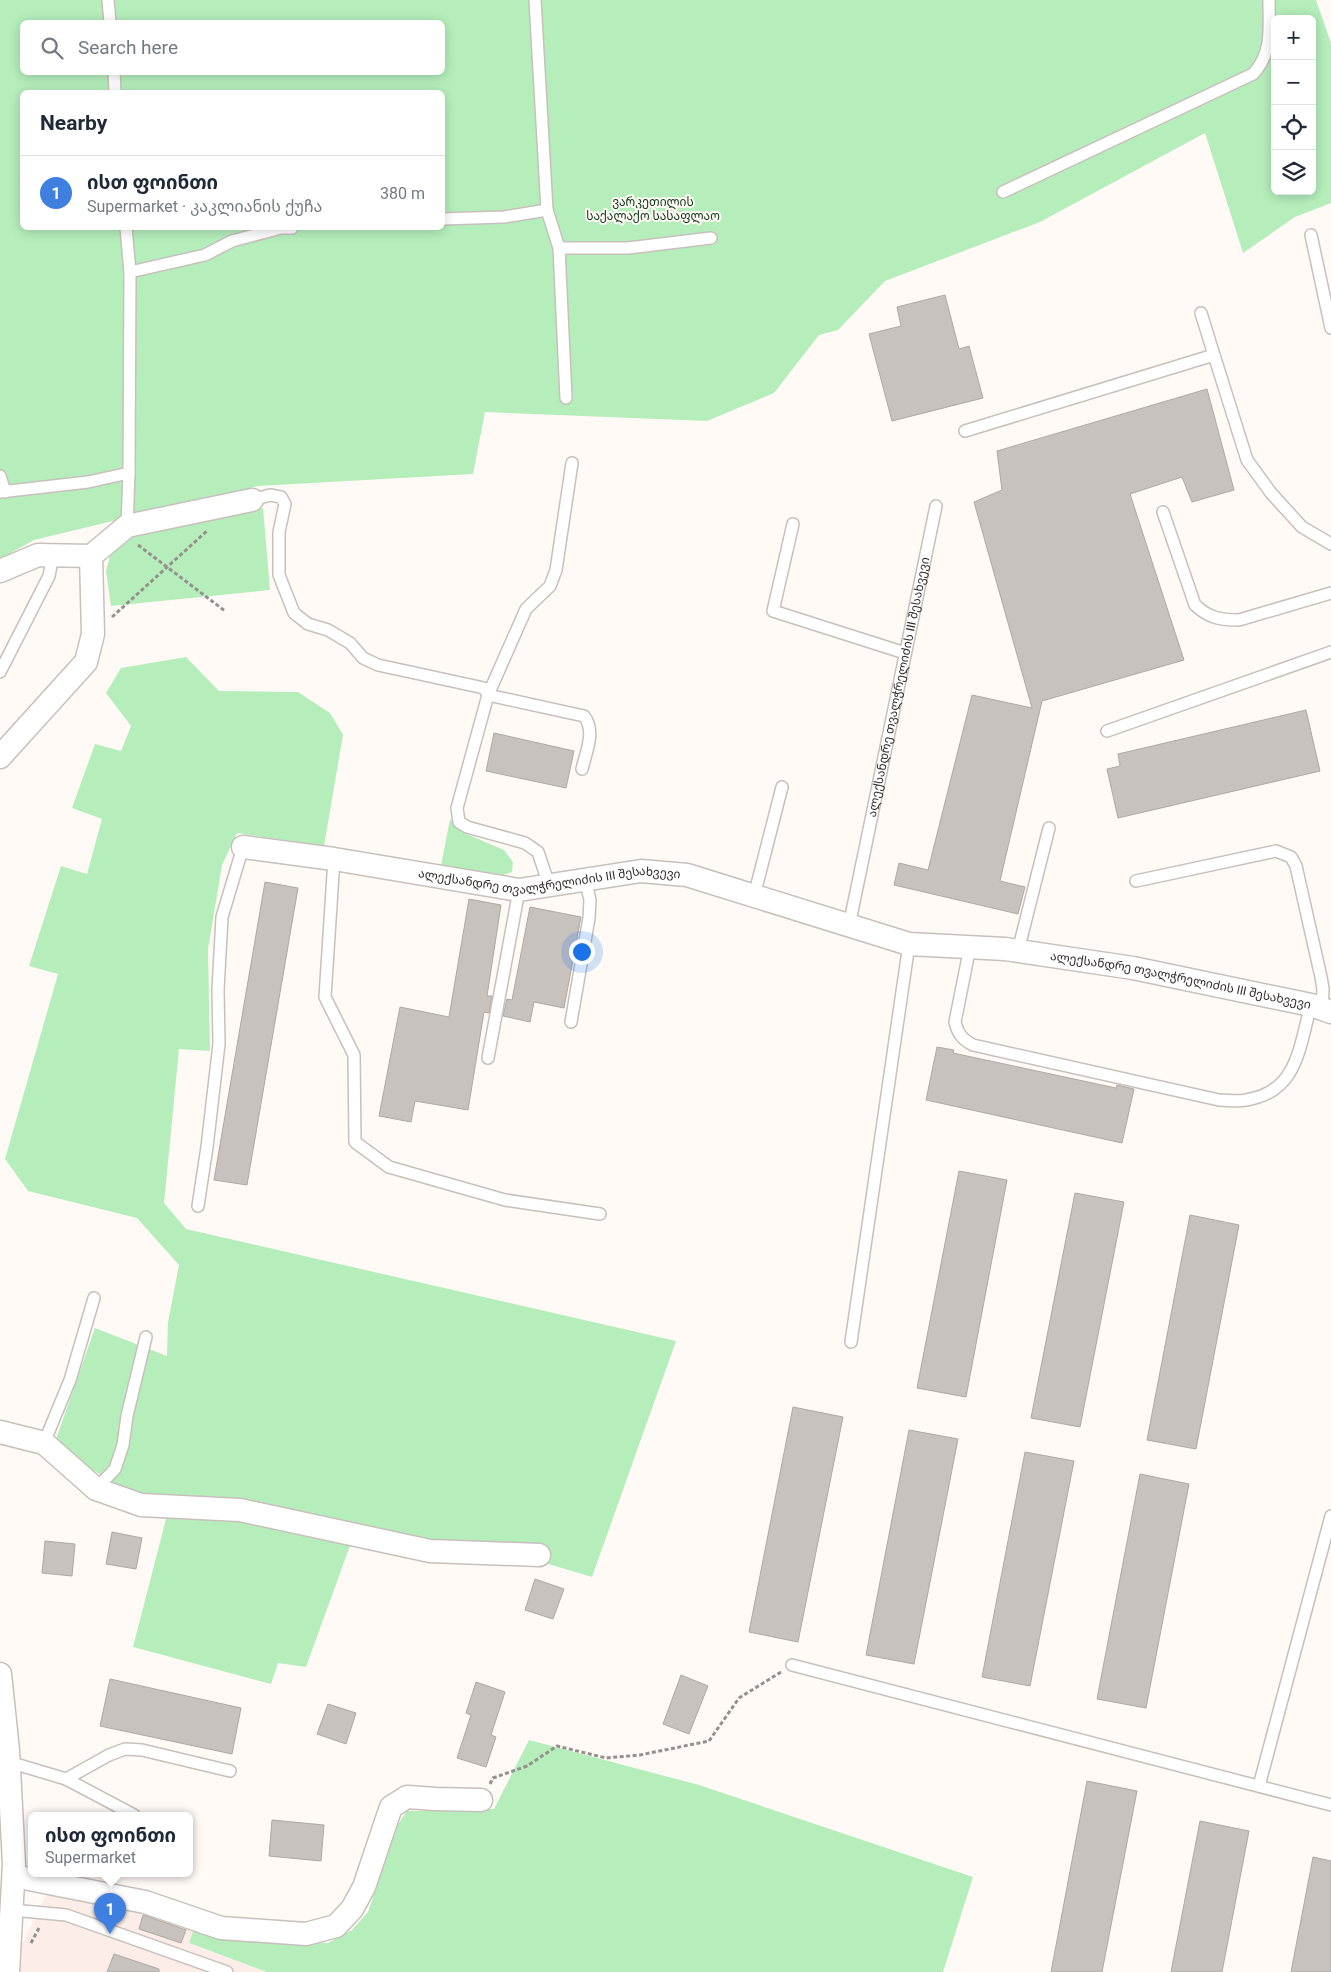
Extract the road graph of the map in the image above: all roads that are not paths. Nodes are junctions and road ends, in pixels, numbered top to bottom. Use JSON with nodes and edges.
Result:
{"nodes":[{"id":1,"x":108,"y":0,"type":"edge"},
{"id":2,"x":535,"y":0,"type":"edge"},
{"id":3,"x":1269,"y":0,"type":"edge"},
{"id":4,"x":110,"y":20,"type":"edge"},
{"id":5,"x":114,"y":75,"type":"edge"},
{"id":6,"x":116,"y":90,"type":"edge"},
{"id":7,"x":1003,"y":192,"type":"dead end"},
{"id":8,"x":548,"y":210,"type":"junction"},
{"id":9,"x":445,"y":219,"type":"edge"},
{"id":10,"x":126,"y":230,"type":"edge"},
{"id":11,"x":273,"y":230,"type":"edge"},
{"id":12,"x":1311,"y":235,"type":"dead end"},
{"id":13,"x":711,"y":238,"type":"dead end"},
{"id":14,"x":559,"y":248,"type":"junction"},
{"id":15,"x":130,"y":272,"type":"junction"},
{"id":16,"x":1201,"y":314,"type":"dead end"},
{"id":17,"x":1331,"y":328,"type":"edge"},
{"id":18,"x":1214,"y":355,"type":"junction"},
{"id":19,"x":566,"y":398,"type":"dead end"},
{"id":20,"x":965,"y":431,"type":"dead end"},
{"id":21,"x":572,"y":463,"type":"dead end"},
{"id":22,"x":129,"y":473,"type":"junction"},
{"id":23,"x":0,"y":476,"type":"edge"},
{"id":24,"x":2,"y":492,"type":"edge"},
{"id":25,"x":252,"y":500,"type":"joint"},
{"id":26,"x":936,"y":506,"type":"dead end"},
{"id":27,"x":1163,"y":512,"type":"dead end"},
{"id":28,"x":793,"y":524,"type":"dead end"},
{"id":29,"x":124,"y":528,"type":"junction"},
{"id":30,"x":1331,"y":544,"type":"edge"},
{"id":31,"x":53,"y":555,"type":"junction"},
{"id":32,"x":91,"y":556,"type":"junction"},
{"id":33,"x":0,"y":571,"type":"edge"},
{"id":34,"x":1331,"y":593,"type":"edge"},
{"id":35,"x":1331,"y":652,"type":"edge"},
{"id":36,"x":905,"y":653,"type":"junction"},
{"id":37,"x":0,"y":672,"type":"edge"},
{"id":38,"x":488,"y":695,"type":"junction"},
{"id":39,"x":1107,"y":731,"type":"dead end"},
{"id":40,"x":0,"y":757,"type":"edge"},
{"id":41,"x":582,"y":769,"type":"dead end"},
{"id":42,"x":782,"y":786,"type":"dead end"},
{"id":43,"x":1049,"y":828,"type":"dead end"},
{"id":44,"x":243,"y":847,"type":"joint"},
{"id":45,"x":334,"y":859,"type":"junction"},
{"id":46,"x":585,"y":879,"type":"junction"},
{"id":47,"x":1136,"y":881,"type":"dead end"},
{"id":48,"x":548,"y":885,"type":"junction"},
{"id":49,"x":519,"y":890,"type":"junction"},
{"id":50,"x":754,"y":896,"type":"junction"},
{"id":51,"x":849,"y":926,"type":"junction"},
{"id":52,"x":909,"y":944,"type":"junction"},
{"id":53,"x":970,"y":947,"type":"junction"},
{"id":54,"x":1018,"y":951,"type":"junction"},
{"id":55,"x":1321,"y":1008,"type":"edge"},
{"id":56,"x":570,"y":1022,"type":"dead end"},
{"id":57,"x":488,"y":1058,"type":"dead end"},
{"id":58,"x":198,"y":1206,"type":"dead end"},
{"id":59,"x":600,"y":1214,"type":"dead end"},
{"id":60,"x":94,"y":1298,"type":"dead end"},
{"id":61,"x":146,"y":1337,"type":"dead end"},
{"id":62,"x":851,"y":1342,"type":"dead end"},
{"id":63,"x":0,"y":1432,"type":"edge"},
{"id":64,"x":44,"y":1444,"type":"junction"},
{"id":65,"x":96,"y":1489,"type":"junction"},
{"id":66,"x":1331,"y":1516,"type":"edge"},
{"id":67,"x":539,"y":1555,"type":"dead end"},
{"id":68,"x":792,"y":1665,"type":"road end"},
{"id":69,"x":0,"y":1674,"type":"edge"},
{"id":70,"x":8,"y":1762,"type":"junction"},
{"id":71,"x":230,"y":1771,"type":"dead end"},
{"id":72,"x":66,"y":1779,"type":"junction"},
{"id":73,"x":1259,"y":1786,"type":"junction"},
{"id":74,"x":481,"y":1800,"type":"road end"},
{"id":75,"x":1331,"y":1805,"type":"edge"},
{"id":76,"x":128,"y":1812,"type":"edge"},
{"id":77,"x":14,"y":1876,"type":"junction"},
{"id":78,"x":12,"y":1910,"type":"junction"},
{"id":79,"x":8,"y":1972,"type":"edge"},
{"id":80,"x":227,"y":1972,"type":"edge"}],
"edges":[{"from":1,"to":4,"type":"lane"},
{"from":2,"to":8,"type":"lane"},
{"from":3,"to":7,"type":"lane"},
{"from":5,"to":6,"type":"lane"},
{"from":8,"to":9,"type":"lane"},
{"from":8,"to":14,"type":"lane"},
{"from":10,"to":15,"type":"lane"},
{"from":11,"to":15,"type":"lane"},
{"from":12,"to":17,"type":"lane"},
{"from":13,"to":14,"type":"lane"},
{"from":14,"to":19,"type":"lane"},
{"from":15,"to":22,"type":"lane"},
{"from":16,"to":18,"type":"lane"},
{"from":18,"to":20,"type":"lane"},
{"from":18,"to":30,"type":"lane"},
{"from":21,"to":38,"type":"lane"},
{"from":22,"to":24,"type":"lane"},
{"from":22,"to":29,"type":"lane"},
{"from":23,"to":24,"type":"lane"},
{"from":25,"to":29,"type":"street"},
{"from":25,"to":38,"type":"lane"},
{"from":26,"to":36,"type":"lane","name":"ალექსანდრე თვალჭრელიძის III შესახვევი"},
{"from":27,"to":34,"type":"lane"},
{"from":28,"to":36,"type":"lane"},
{"from":29,"to":32,"type":"street"},
{"from":31,"to":32,"type":"street"},
{"from":31,"to":33,"type":"street"},
{"from":31,"to":37,"type":"lane"},
{"from":32,"to":40,"type":"street"},
{"from":35,"to":39,"type":"lane"},
{"from":36,"to":51,"type":"lane","name":"ალექსანდრე თვალჭრელიძის III შესახვევი"},
{"from":38,"to":41,"type":"lane"},
{"from":38,"to":48,"type":"lane"},
{"from":42,"to":50,"type":"lane"},
{"from":43,"to":54,"type":"lane"},
{"from":44,"to":45,"type":"street","name":"ალექსანდრე თვალჭრელიძის III შესახვევი"},
{"from":44,"to":58,"type":"lane"},
{"from":45,"to":49,"type":"street","name":"ალექსანდრე თვალჭრელიძის III შესახვევი"},
{"from":45,"to":59,"type":"lane"},
{"from":46,"to":48,"type":"street","name":"ალექსანდრე თვალჭრელიძის III შესახვევი"},
{"from":46,"to":50,"type":"street","name":"ალექსანდრე თვალჭრელიძის III შესახვევი"},
{"from":46,"to":56,"type":"lane"},
{"from":47,"to":55,"type":"lane"},
{"from":48,"to":49,"type":"street","name":"ალექსანდრე თვალჭრელიძის III შესახვევი"},
{"from":49,"to":57,"type":"lane"},
{"from":50,"to":51,"type":"street","name":"ალექსანდრე თვალჭრელიძის III შესახვევი"},
{"from":51,"to":52,"type":"street","name":"ალექსანდრე თვალჭრელიძის III შესახვევი"},
{"from":52,"to":53,"type":"street","name":"ალექსანდრე თვალჭრელიძის III შესახვევი"},
{"from":52,"to":62,"type":"lane"},
{"from":53,"to":54,"type":"street","name":"ალექსანდრე თვალჭრელიძის III შესახვევი"},
{"from":53,"to":55,"type":"lane"},
{"from":54,"to":55,"type":"street","name":"ალექსანდრე თვალჭრელიძის III შესახვევი"},
{"from":60,"to":64,"type":"lane"},
{"from":61,"to":65,"type":"lane"},
{"from":63,"to":64,"type":"street"},
{"from":64,"to":65,"type":"street"},
{"from":65,"to":67,"type":"street"},
{"from":66,"to":73,"type":"lane"},
{"from":68,"to":73,"type":"lane"},
{"from":69,"to":70,"type":"street"},
{"from":70,"to":72,"type":"lane"},
{"from":70,"to":77,"type":"street"},
{"from":71,"to":72,"type":"lane"},
{"from":72,"to":76,"type":"lane"},
{"from":73,"to":75,"type":"lane"},
{"from":74,"to":77,"type":"street"},
{"from":77,"to":78,"type":"street"},
{"from":78,"to":79,"type":"street"},
{"from":78,"to":80,"type":"lane"}]}
